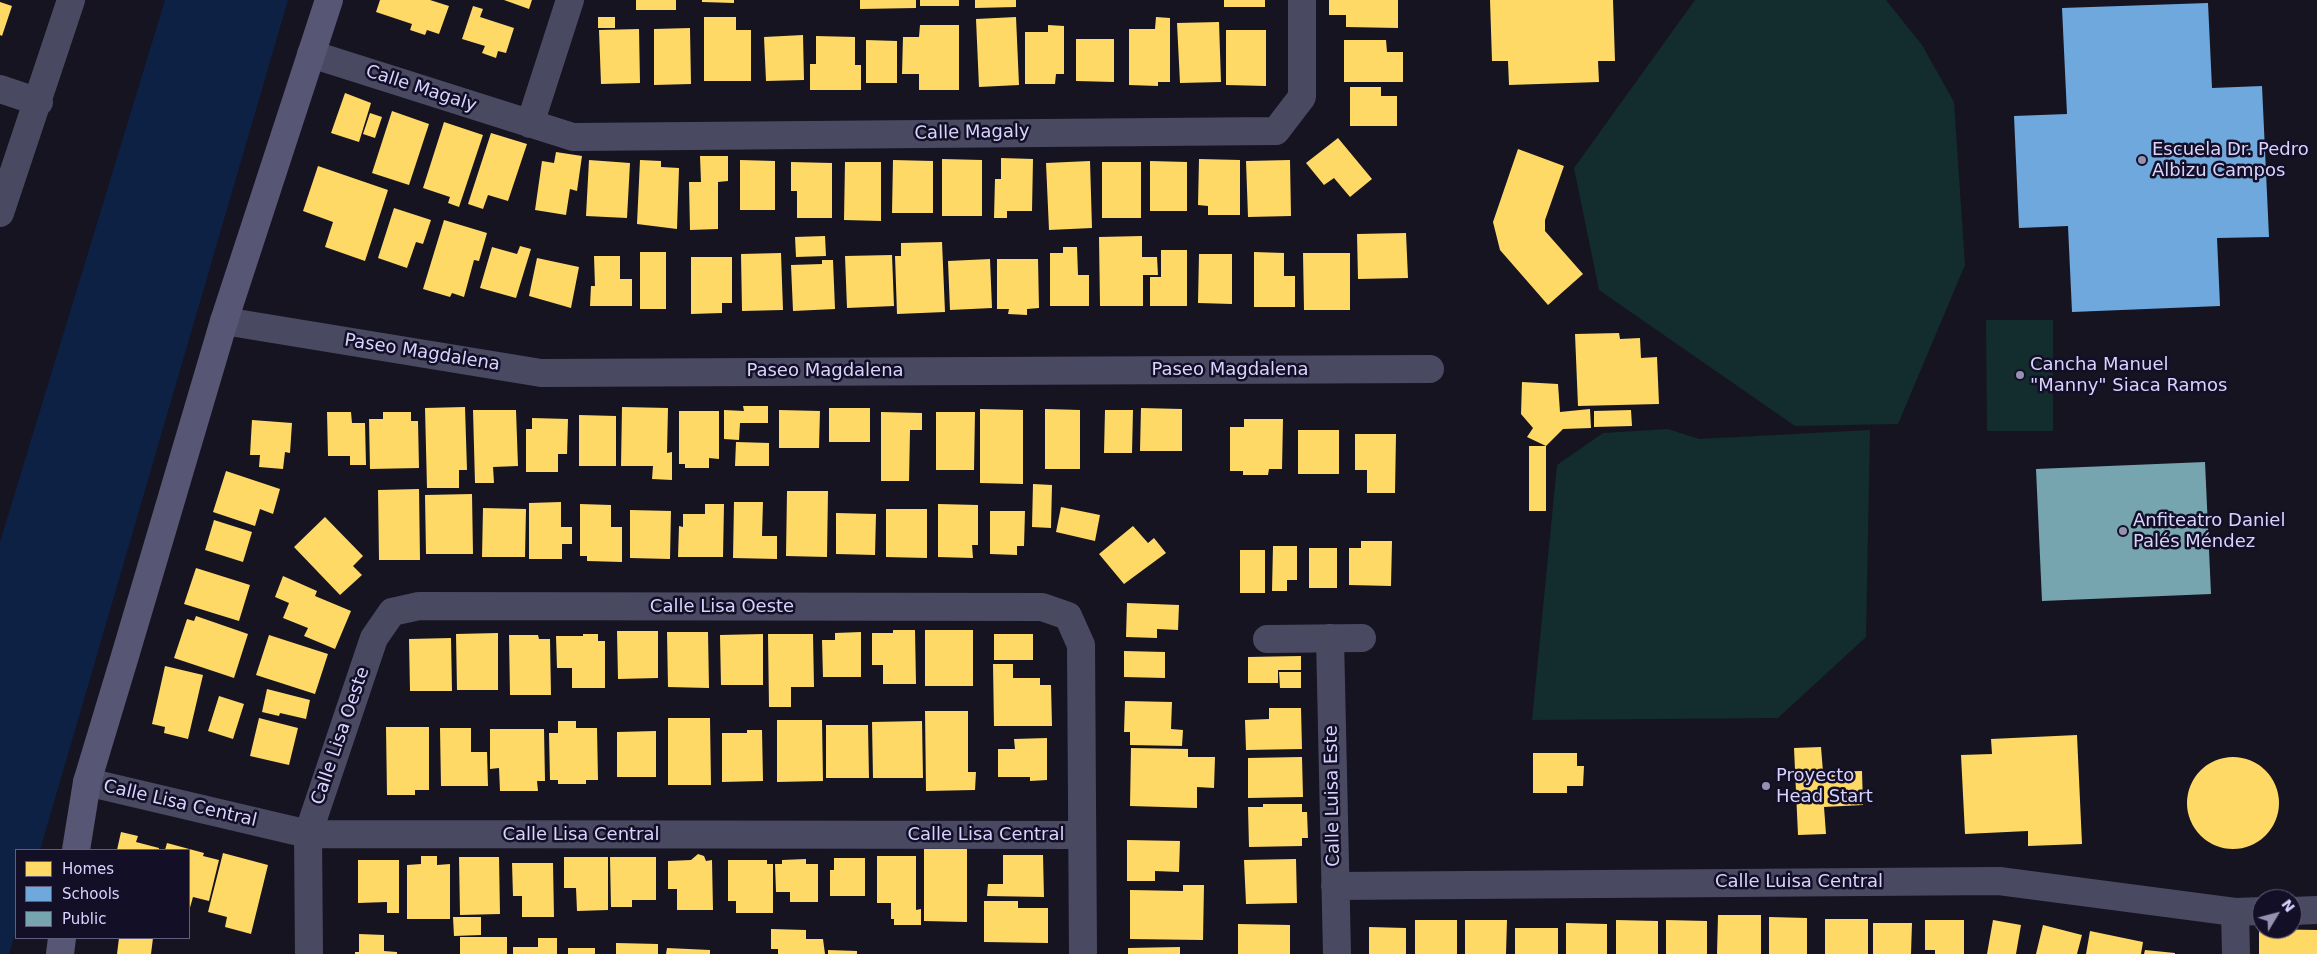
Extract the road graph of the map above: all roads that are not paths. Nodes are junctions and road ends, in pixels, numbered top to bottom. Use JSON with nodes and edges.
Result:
{"nodes":[{"id":1,"x":71,"y":0,"type":"edge"},
{"id":2,"x":329,"y":0,"type":"edge"},
{"id":3,"x":570,"y":0,"type":"edge"},
{"id":4,"x":1302,"y":0,"type":"edge"},
{"id":5,"x":311,"y":54,"type":"junction"},
{"id":6,"x":0,"y":89,"type":"edge"},
{"id":7,"x":38,"y":102,"type":"junction"},
{"id":8,"x":530,"y":124,"type":"junction"},
{"id":9,"x":0,"y":213,"type":"edge"},
{"id":10,"x":224,"y":321,"type":"junction"},
{"id":11,"x":1430,"y":369,"type":"dead end"},
{"id":12,"x":1330,"y":638,"type":"junction"},
{"id":13,"x":1362,"y":638,"type":"dead end"},
{"id":14,"x":1267,"y":639,"type":"dead end"},
{"id":15,"x":87,"y":782,"type":"junction"},
{"id":16,"x":308,"y":834,"type":"junction"},
{"id":17,"x":1081,"y":835,"type":"junction"},
{"id":18,"x":76,"y":849,"type":"edge"},
{"id":19,"x":1335,"y":886,"type":"junction"},
{"id":20,"x":2317,"y":910,"type":"edge"},
{"id":21,"x":2252,"y":911,"type":"edge"},
{"id":22,"x":2302,"y":911,"type":"edge"},
{"id":23,"x":2235,"y":912,"type":"junction"},
{"id":24,"x":62,"y":939,"type":"edge"},
{"id":25,"x":60,"y":954,"type":"edge"},
{"id":26,"x":310,"y":954,"type":"edge"},
{"id":27,"x":1083,"y":954,"type":"edge"},
{"id":28,"x":1337,"y":954,"type":"edge"},
{"id":29,"x":2236,"y":954,"type":"edge"}],
"edges":[{"from":1,"to":7,"type":"street"},
{"from":2,"to":5,"type":"street"},
{"from":3,"to":8,"type":"street"},
{"from":4,"to":8,"type":"street","name":"Calle Magaly"},
{"from":5,"to":8,"type":"street","name":"Calle Magaly"},
{"from":5,"to":10,"type":"street"},
{"from":6,"to":7,"type":"street"},
{"from":7,"to":9,"type":"street"},
{"from":10,"to":11,"type":"street","name":"Paseo Magdalena"},
{"from":10,"to":15,"type":"street"},
{"from":12,"to":13,"type":"street"},
{"from":12,"to":14,"type":"street"},
{"from":12,"to":19,"type":"street","name":"Calle Luisa Este"},
{"from":15,"to":16,"type":"street","name":"Calle Lisa Central"},
{"from":15,"to":18,"type":"street"},
{"from":16,"to":17,"type":"street","name":"Calle Lisa Central"},
{"from":16,"to":17,"type":"street","name":"Calle Lisa Oeste"},
{"from":16,"to":26,"type":"street","name":"Calle Lisa Oeste"},
{"from":17,"to":27,"type":"street","name":"Calle Lisa Oeste"},
{"from":19,"to":23,"type":"street","name":"Calle Luisa Central"},
{"from":19,"to":28,"type":"street","name":"Calle Luisa Este"},
{"from":20,"to":22,"type":"street"},
{"from":21,"to":23,"type":"street","name":"Calle Luisa Central"},
{"from":23,"to":29,"type":"street"},
{"from":24,"to":25,"type":"street"}]}
